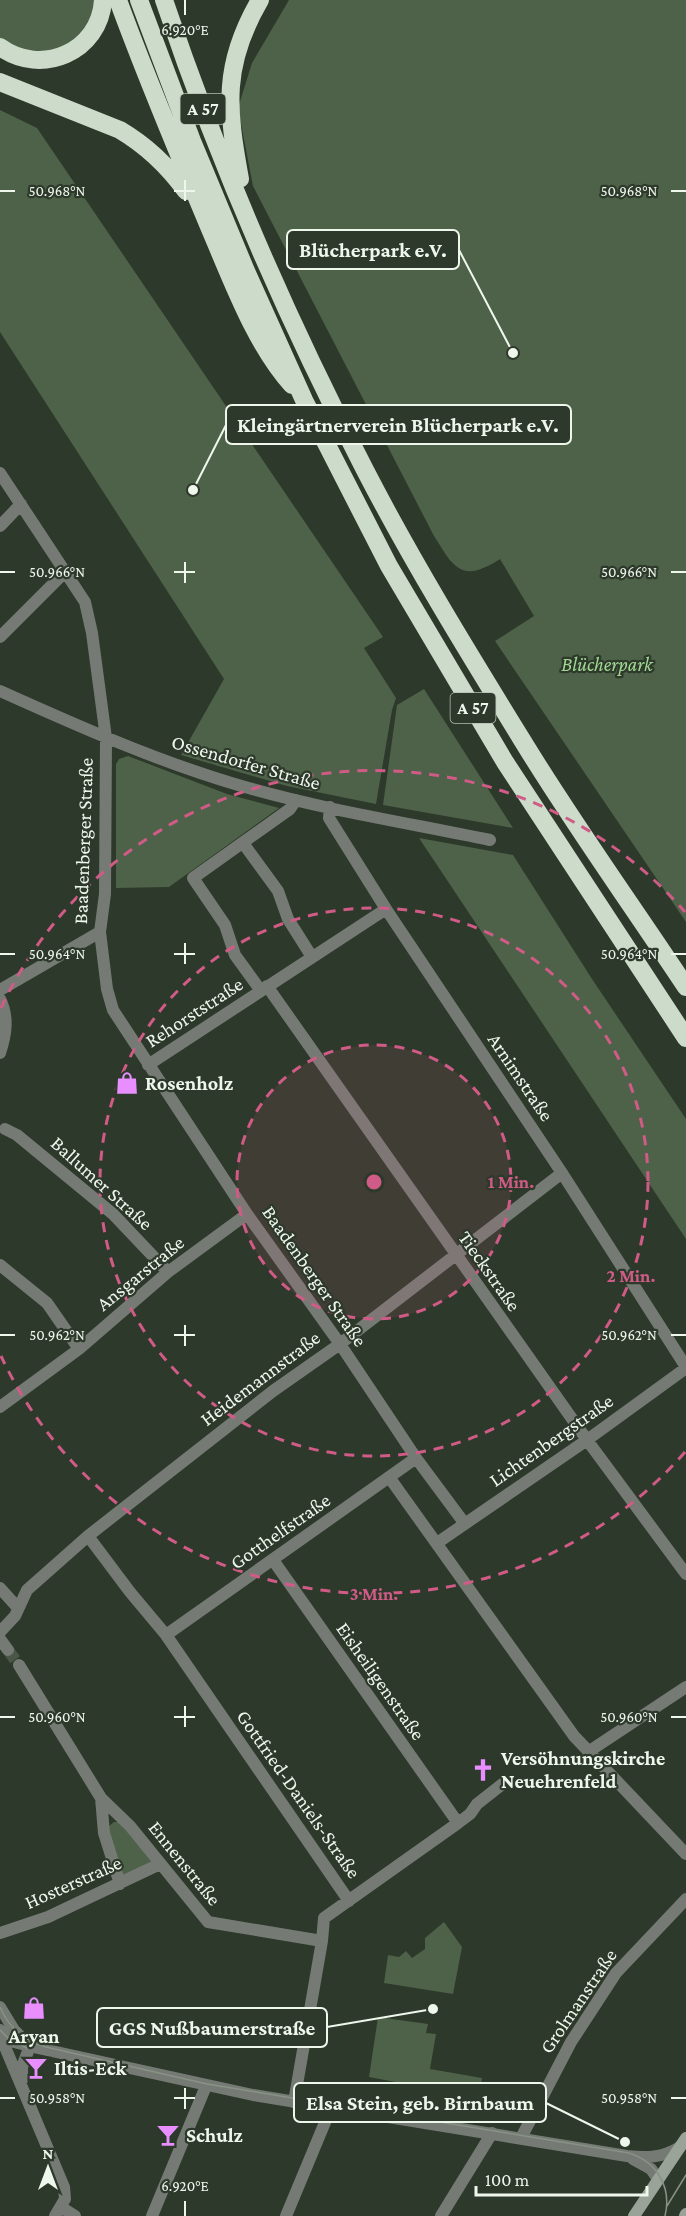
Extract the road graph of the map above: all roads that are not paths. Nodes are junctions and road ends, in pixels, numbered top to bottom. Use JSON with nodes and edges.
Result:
{"nodes":[{"id":1,"x":103,"y":0,"type":"edge"},
{"id":2,"x":118,"y":0,"type":"edge"},
{"id":3,"x":139,"y":0,"type":"edge"},
{"id":4,"x":164,"y":0,"type":"edge"},
{"id":5,"x":260,"y":0,"type":"edge"},
{"id":6,"x":0,"y":47,"type":"edge"},
{"id":7,"x":0,"y":82,"type":"edge"},
{"id":8,"x":246,"y":217,"type":"junction"},
{"id":9,"x":222,"y":257,"type":"junction"},
{"id":10,"x":304,"y":400,"type":"junction"},
{"id":11,"x":0,"y":473,"type":"edge"},
{"id":12,"x":21,"y":504,"type":"junction"},
{"id":13,"x":0,"y":526,"type":"edge"},
{"id":14,"x":66,"y":571,"type":"junction"},
{"id":15,"x":0,"y":637,"type":"edge"},
{"id":16,"x":0,"y":691,"type":"edge"},
{"id":17,"x":106,"y":738,"type":"junction"},
{"id":18,"x":296,"y":800,"type":"junction"},
{"id":19,"x":330,"y":807,"type":"junction"},
{"id":20,"x":490,"y":840,"type":"dead end"},
{"id":21,"x":243,"y":843,"type":"junction"},
{"id":22,"x":386,"y":909,"type":"junction"},
{"id":23,"x":100,"y":932,"type":"junction"},
{"id":24,"x":312,"y":957,"type":"junction"},
{"id":25,"x":686,"y":987,"type":"edge"},
{"id":26,"x":264,"y":988,"type":"junction"},
{"id":27,"x":0,"y":990,"type":"edge"},
{"id":28,"x":0,"y":999,"type":"edge"},
{"id":29,"x":686,"y":1038,"type":"edge"},
{"id":30,"x":0,"y":1053,"type":"edge"},
{"id":31,"x":148,"y":1065,"type":"junction"},
{"id":32,"x":5,"y":1129,"type":"dead end"},
{"id":33,"x":562,"y":1173,"type":"junction"},
{"id":34,"x":247,"y":1214,"type":"junction"},
{"id":35,"x":456,"y":1256,"type":"junction"},
{"id":36,"x":0,"y":1265,"type":"edge"},
{"id":37,"x":168,"y":1272,"type":"junction"},
{"id":38,"x":340,"y":1344,"type":"junction"},
{"id":39,"x":78,"y":1349,"type":"junction"},
{"id":40,"x":686,"y":1367,"type":"edge"},
{"id":41,"x":0,"y":1407,"type":"edge"},
{"id":42,"x":587,"y":1440,"type":"junction"},
{"id":43,"x":416,"y":1458,"type":"junction"},
{"id":44,"x":389,"y":1477,"type":"junction"},
{"id":45,"x":465,"y":1524,"type":"junction"},
{"id":46,"x":88,"y":1536,"type":"junction"},
{"id":47,"x":437,"y":1544,"type":"junction"},
{"id":48,"x":273,"y":1560,"type":"junction"},
{"id":49,"x":686,"y":1574,"type":"edge"},
{"id":50,"x":0,"y":1588,"type":"edge"},
{"id":51,"x":18,"y":1608,"type":"junction"},
{"id":52,"x":0,"y":1632,"type":"edge"},
{"id":53,"x":166,"y":1635,"type":"junction"},
{"id":54,"x":0,"y":1639,"type":"edge"},
{"id":55,"x":8,"y":1650,"type":"tunnel mouth"},
{"id":56,"x":20,"y":1665,"type":"tunnel mouth"},
{"id":57,"x":686,"y":1687,"type":"edge"},
{"id":58,"x":588,"y":1752,"type":"junction"},
{"id":59,"x":505,"y":1782,"type":"dead end"},
{"id":60,"x":101,"y":1798,"type":"junction"},
{"id":61,"x":458,"y":1823,"type":"junction"},
{"id":62,"x":686,"y":1854,"type":"edge"},
{"id":63,"x":160,"y":1863,"type":"junction"},
{"id":64,"x":120,"y":1884,"type":"junction"},
{"id":65,"x":686,"y":1899,"type":"edge"},
{"id":66,"x":349,"y":1901,"type":"junction"},
{"id":67,"x":0,"y":1933,"type":"edge"},
{"id":68,"x":322,"y":1941,"type":"junction"},
{"id":69,"x":0,"y":2007,"type":"edge"},
{"id":70,"x":0,"y":2030,"type":"edge"},
{"id":71,"x":0,"y":2035,"type":"edge"},
{"id":72,"x":30,"y":2046,"type":"junction"},
{"id":73,"x":206,"y":2086,"type":"junction"},
{"id":74,"x":23,"y":2087,"type":"junction"},
{"id":75,"x":294,"y":2102,"type":"junction"},
{"id":76,"x":331,"y":2108,"type":"junction"},
{"id":77,"x":492,"y":2133,"type":"junction"},
{"id":78,"x":521,"y":2138,"type":"junction"},
{"id":79,"x":683,"y":2143,"type":"edge"},
{"id":80,"x":627,"y":2156,"type":"junction"},
{"id":81,"x":658,"y":2179,"type":"junction"},
{"id":82,"x":58,"y":2212,"type":"edge"},
{"id":83,"x":75,"y":2216,"type":"edge"},
{"id":84,"x":152,"y":2216,"type":"edge"},
{"id":85,"x":286,"y":2216,"type":"edge"},
{"id":86,"x":441,"y":2216,"type":"edge"},
{"id":87,"x":634,"y":2216,"type":"edge"}],
"edges":[{"from":1,"to":6,"type":"highway"},
{"from":2,"to":9,"type":"highway"},
{"from":3,"to":10,"type":"highway","number":"A 57"},
{"from":4,"to":8,"type":"highway","number":"A 57"},
{"from":5,"to":8,"type":"highway"},
{"from":7,"to":9,"type":"highway"},
{"from":8,"to":25,"type":"highway","number":"A 57"},
{"from":9,"to":10,"type":"highway"},
{"from":10,"to":29,"type":"highway","number":"A 57"},
{"from":11,"to":12,"type":"street","name":"Baadenberger Straße"},
{"from":12,"to":13,"type":"street"},
{"from":12,"to":14,"type":"street","name":"Baadenberger Straße"},
{"from":14,"to":15,"type":"street"},
{"from":14,"to":17,"type":"street","name":"Baadenberger Straße"},
{"from":16,"to":17,"type":"street","name":"Ossendorfer Straße"},
{"from":17,"to":18,"type":"street","name":"Ossendorfer Straße"},
{"from":17,"to":23,"type":"street","name":"Baadenberger Straße"},
{"from":18,"to":19,"type":"street","name":"Ossendorfer Straße"},
{"from":18,"to":21,"type":"street","name":"Rehorststraße"},
{"from":19,"to":20,"type":"street","name":"Ossendorfer Straße"},
{"from":19,"to":22,"type":"street","name":"Arnimstraße"},
{"from":21,"to":24,"type":"street"},
{"from":21,"to":26,"type":"street","name":"Rehorststraße"},
{"from":22,"to":24,"type":"street","name":"Rehorststraße"},
{"from":22,"to":33,"type":"street","name":"Arnimstraße"},
{"from":23,"to":27,"type":"street"},
{"from":23,"to":31,"type":"street","name":"Baadenberger Straße"},
{"from":24,"to":26,"type":"street","name":"Rehorststraße"},
{"from":26,"to":31,"type":"street","name":"Rehorststraße"},
{"from":26,"to":35,"type":"street","name":"Tieckstraße"},
{"from":28,"to":30,"type":"street"},
{"from":31,"to":34,"type":"street","name":"Baadenberger Straße"},
{"from":32,"to":37,"type":"street","name":"Ballumer Straße"},
{"from":33,"to":35,"type":"street","name":"Heidemannstraße"},
{"from":33,"to":40,"type":"street","name":"Arnimstraße"},
{"from":34,"to":37,"type":"street","name":"Ansgarstraße"},
{"from":34,"to":38,"type":"street","name":"Baadenberger Straße"},
{"from":35,"to":38,"type":"street","name":"Heidemannstraße"},
{"from":35,"to":42,"type":"street","name":"Tieckstraße"},
{"from":36,"to":39,"type":"street"},
{"from":37,"to":39,"type":"street","name":"Ansgarstraße"},
{"from":38,"to":43,"type":"street","name":"Baadenberger Straße"},
{"from":38,"to":46,"type":"street","name":"Heidemannstraße"},
{"from":39,"to":41,"type":"street","name":"Ansgarstraße"},
{"from":40,"to":42,"type":"street","name":"Lichtenbergstraße"},
{"from":42,"to":45,"type":"street","name":"Lichtenbergstraße"},
{"from":42,"to":49,"type":"street","name":"Tieckstraße"},
{"from":43,"to":44,"type":"street","name":"Gotthelfstraße"},
{"from":43,"to":45,"type":"street","name":"Baadenberger Straße"},
{"from":44,"to":47,"type":"street"},
{"from":44,"to":48,"type":"street","name":"Gotthelfstraße"},
{"from":45,"to":47,"type":"street","name":"Lichtenbergstraße"},
{"from":46,"to":51,"type":"street","name":"Heidemannstraße"},
{"from":46,"to":53,"type":"street","name":"Gottfried-Daniels-Straße"},
{"from":47,"to":58,"type":"street"},
{"from":48,"to":53,"type":"street","name":"Gotthelfstraße"},
{"from":48,"to":61,"type":"street","name":"Eisheiligenstraße"},
{"from":50,"to":51,"type":"street"},
{"from":51,"to":52,"type":"street","name":"Heidemannstraße"},
{"from":53,"to":66,"type":"street","name":"Gottfried-Daniels-Straße"},
{"from":54,"to":55,"type":"street"},
{"from":56,"to":60,"type":"street","name":"Ennenstraße"},
{"from":57,"to":58,"type":"street"},
{"from":58,"to":62,"type":"street"},
{"from":59,"to":61,"type":"street"},
{"from":60,"to":63,"type":"street","name":"Ennenstraße"},
{"from":60,"to":64,"type":"street","name":"Ennenstraße"},
{"from":61,"to":66,"type":"street"},
{"from":63,"to":64,"type":"street","name":"Hosterstraße"},
{"from":63,"to":68,"type":"street","name":"Ennenstraße"},
{"from":64,"to":67,"type":"street","name":"Hosterstraße"},
{"from":65,"to":78,"type":"street","name":"Grolmanstraße"},
{"from":66,"to":68,"type":"street","name":"Gottfried-Daniels-Straße"},
{"from":68,"to":75,"type":"street","name":"Gottfried-Daniels-Straße"},
{"from":69,"to":72,"type":"street"},
{"from":70,"to":72,"type":"street"},
{"from":71,"to":74,"type":"street"},
{"from":72,"to":73,"type":"street"},
{"from":72,"to":74,"type":"street"},
{"from":73,"to":75,"type":"street"},
{"from":73,"to":84,"type":"street"},
{"from":74,"to":82,"type":"street"},
{"from":75,"to":76,"type":"street"},
{"from":76,"to":77,"type":"street"},
{"from":76,"to":85,"type":"street"},
{"from":77,"to":78,"type":"street"},
{"from":77,"to":86,"type":"street"},
{"from":78,"to":80,"type":"street"},
{"from":79,"to":80,"type":"street"},
{"from":79,"to":81,"type":"main road"},
{"from":80,"to":81,"type":"street"},
{"from":81,"to":87,"type":"main road"},
{"from":82,"to":83,"type":"street"}]}
